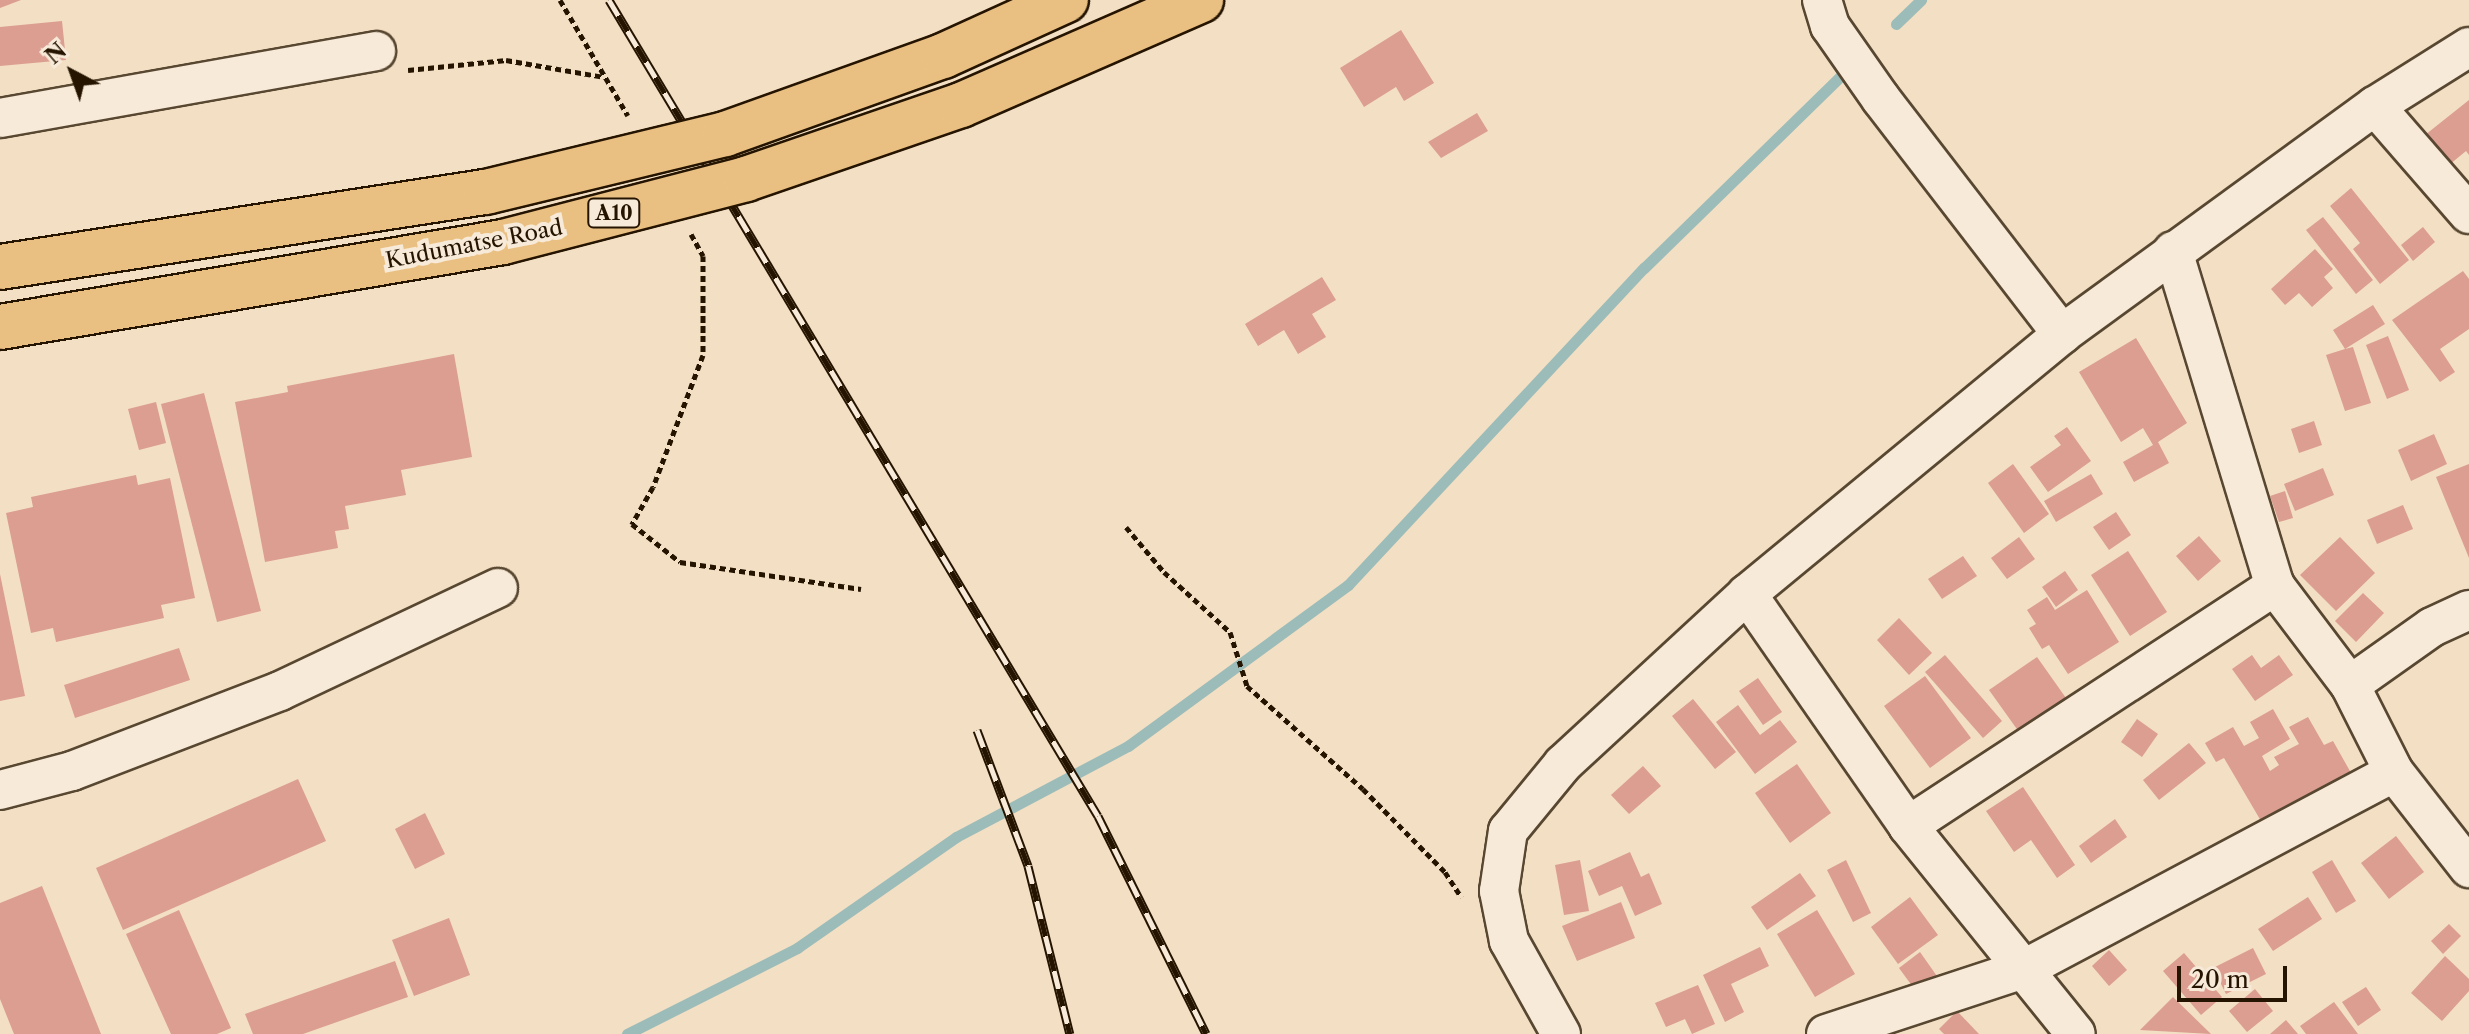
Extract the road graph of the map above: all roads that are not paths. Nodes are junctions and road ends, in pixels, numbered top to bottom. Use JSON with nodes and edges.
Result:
{"nodes":[{"id":1,"x":1066,"y":0,"type":"edge"},
{"id":2,"x":1201,"y":0,"type":"edge"},
{"id":3,"x":1826,"y":13,"type":"edge"},
{"id":4,"x":2469,"y":47,"type":"edge"},
{"id":5,"x":376,"y":51,"type":"road end"},
{"id":6,"x":2375,"y":106,"type":"junction"},
{"id":7,"x":0,"y":118,"type":"edge"},
{"id":8,"x":2469,"y":214,"type":"edge"},
{"id":9,"x":2173,"y":251,"type":"junction"},
{"id":10,"x":0,"y":267,"type":"edge"},
{"id":11,"x":0,"y":327,"type":"edge"},
{"id":12,"x":2062,"y":334,"type":"junction"},
{"id":13,"x":2275,"y":586,"type":"junction"},
{"id":14,"x":498,"y":588,"type":"dead end"},
{"id":15,"x":1747,"y":594,"type":"junction"},
{"id":16,"x":2469,"y":610,"type":"edge"},
{"id":17,"x":2350,"y":685,"type":"junction"},
{"id":18,"x":2394,"y":772,"type":"junction"},
{"id":19,"x":0,"y":790,"type":"edge"},
{"id":20,"x":1908,"y":826,"type":"junction"},
{"id":21,"x":2466,"y":858,"type":"edge"},
{"id":22,"x":2024,"y":969,"type":"junction"},
{"id":23,"x":1561,"y":1034,"type":"edge"},
{"id":24,"x":1826,"y":1034,"type":"edge"},
{"id":25,"x":2076,"y":1034,"type":"edge"}],
"edges":[{"from":1,"to":10,"type":"main road","number":"A10","bridge":true},
{"from":2,"to":11,"type":"main road","name":"Kudumatse Road","number":"A10","bridge":true},
{"from":3,"to":12,"type":"street"},
{"from":4,"to":6,"type":"street"},
{"from":5,"to":7,"type":"street"},
{"from":6,"to":8,"type":"street"},
{"from":6,"to":9,"type":"street"},
{"from":9,"to":12,"type":"street"},
{"from":9,"to":13,"type":"street"},
{"from":12,"to":15,"type":"street"},
{"from":13,"to":17,"type":"street"},
{"from":13,"to":20,"type":"street"},
{"from":14,"to":19,"type":"street"},
{"from":15,"to":20,"type":"street"},
{"from":15,"to":23,"type":"street"},
{"from":16,"to":17,"type":"street"},
{"from":17,"to":18,"type":"street"},
{"from":18,"to":21,"type":"street"},
{"from":18,"to":22,"type":"street"},
{"from":20,"to":22,"type":"street"},
{"from":22,"to":24,"type":"street"},
{"from":22,"to":25,"type":"street"}]}
